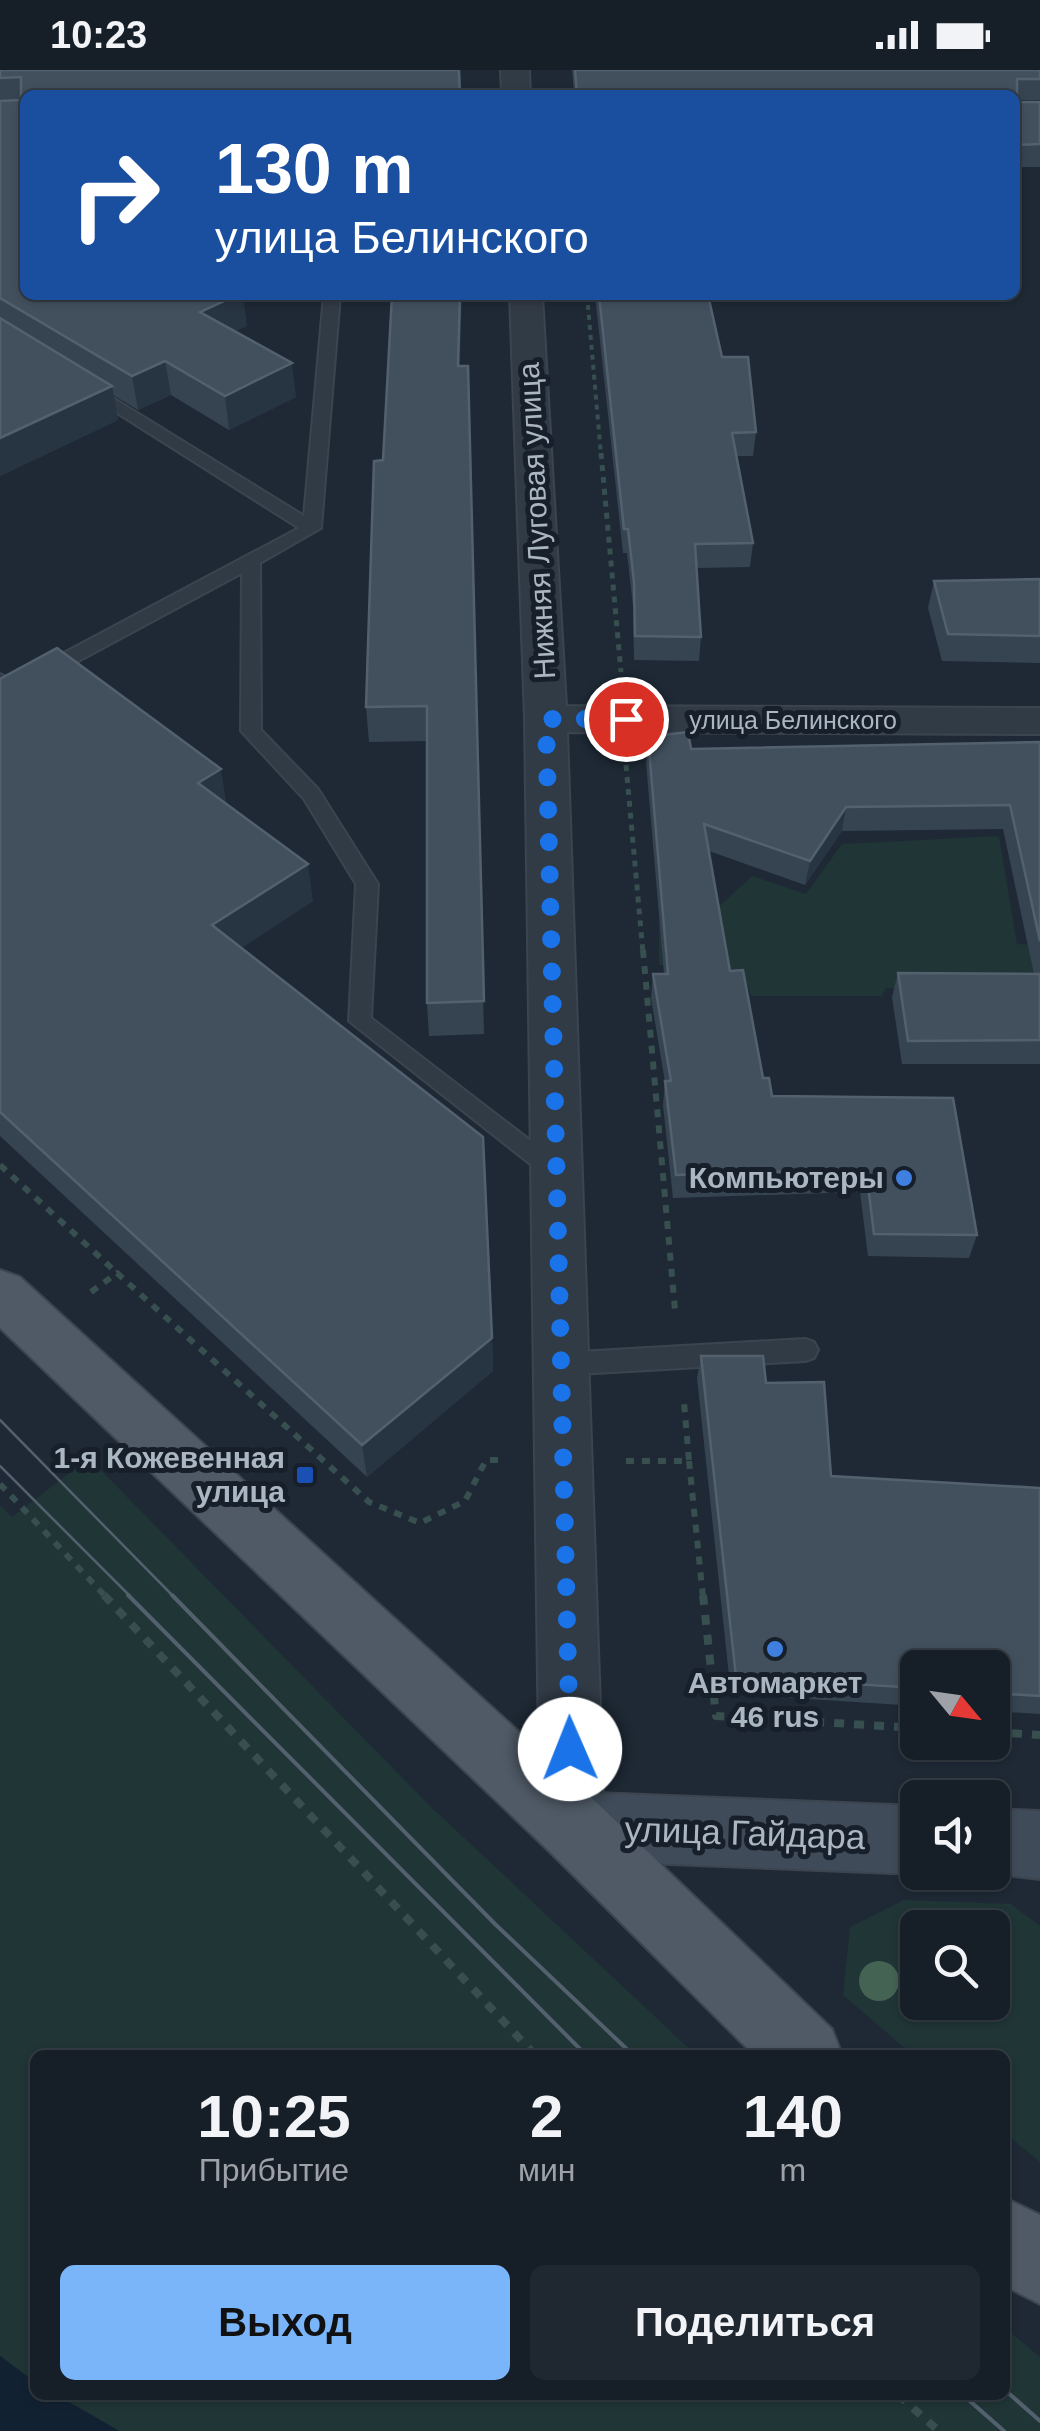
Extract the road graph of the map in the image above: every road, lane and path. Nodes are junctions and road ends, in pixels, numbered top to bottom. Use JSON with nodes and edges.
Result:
{"nodes":[{"id":1,"x":332,"y":300,"type":"edge"},
{"id":2,"x":526,"y":300,"type":"edge"},
{"id":3,"x":66,"y":375,"type":"edge"},
{"id":4,"x":312,"y":528,"type":"junction"},
{"id":5,"x":251,"y":560,"type":"junction"},
{"id":6,"x":0,"y":680,"type":"edge"},
{"id":7,"x":546,"y":719,"type":"junction"},
{"id":8,"x":1040,"y":721,"type":"edge"},
{"id":9,"x":0,"y":1165,"type":"edge"},
{"id":10,"x":557,"y":1175,"type":"junction"},
{"id":11,"x":117,"y":1272,"type":"dead end"},
{"id":12,"x":0,"y":1293,"type":"edge"},
{"id":13,"x":805,"y":1350,"type":"dead end"},
{"id":14,"x":561,"y":1364,"type":"junction"},
{"id":15,"x":689,"y":1461,"type":"dead end"},
{"id":16,"x":0,"y":1484,"type":"edge"},
{"id":17,"x":900,"y":1727,"type":"edge"},
{"id":18,"x":1010,"y":1733,"type":"edge"},
{"id":19,"x":1040,"y":1735,"type":"edge"},
{"id":20,"x":572,"y":1826,"type":"junction"},
{"id":21,"x":900,"y":1839,"type":"edge"},
{"id":22,"x":1010,"y":1844,"type":"edge"},
{"id":23,"x":1040,"y":1845,"type":"edge"},
{"id":24,"x":530,"y":2050,"type":"edge"},
{"id":25,"x":801,"y":2050,"type":"edge"},
{"id":26,"x":1010,"y":2240,"type":"edge"},
{"id":27,"x":1040,"y":2265,"type":"edge"},
{"id":28,"x":904,"y":2400,"type":"edge"},
{"id":29,"x":939,"y":2431,"type":"edge"}],
"edges":[{"from":1,"to":4,"type":"lane"},
{"from":2,"to":7,"type":"street","name":"Нижняя Луговая улица"},
{"from":3,"to":4,"type":"lane"},
{"from":4,"to":5,"type":"lane"},
{"from":5,"to":6,"type":"lane"},
{"from":5,"to":10,"type":"lane"},
{"from":7,"to":8,"type":"street","name":"улица Белинского"},
{"from":7,"to":10,"type":"street","name":"Нижняя Луговая улица"},
{"from":9,"to":11,"type":"path"},
{"from":10,"to":14,"type":"street","name":"Нижняя Луговая улица"},
{"from":12,"to":20,"type":"main road"},
{"from":13,"to":14,"type":"lane"},
{"from":14,"to":20,"type":"street","name":"Нижняя Луговая улица"},
{"from":15,"to":17,"type":"path"},
{"from":16,"to":24,"type":"path"},
{"from":18,"to":19,"type":"path"},
{"from":20,"to":21,"type":"street","name":"улица Гайдара"},
{"from":20,"to":25,"type":"main road"},
{"from":22,"to":23,"type":"street"},
{"from":26,"to":27,"type":"main road"},
{"from":28,"to":29,"type":"path"}]}
